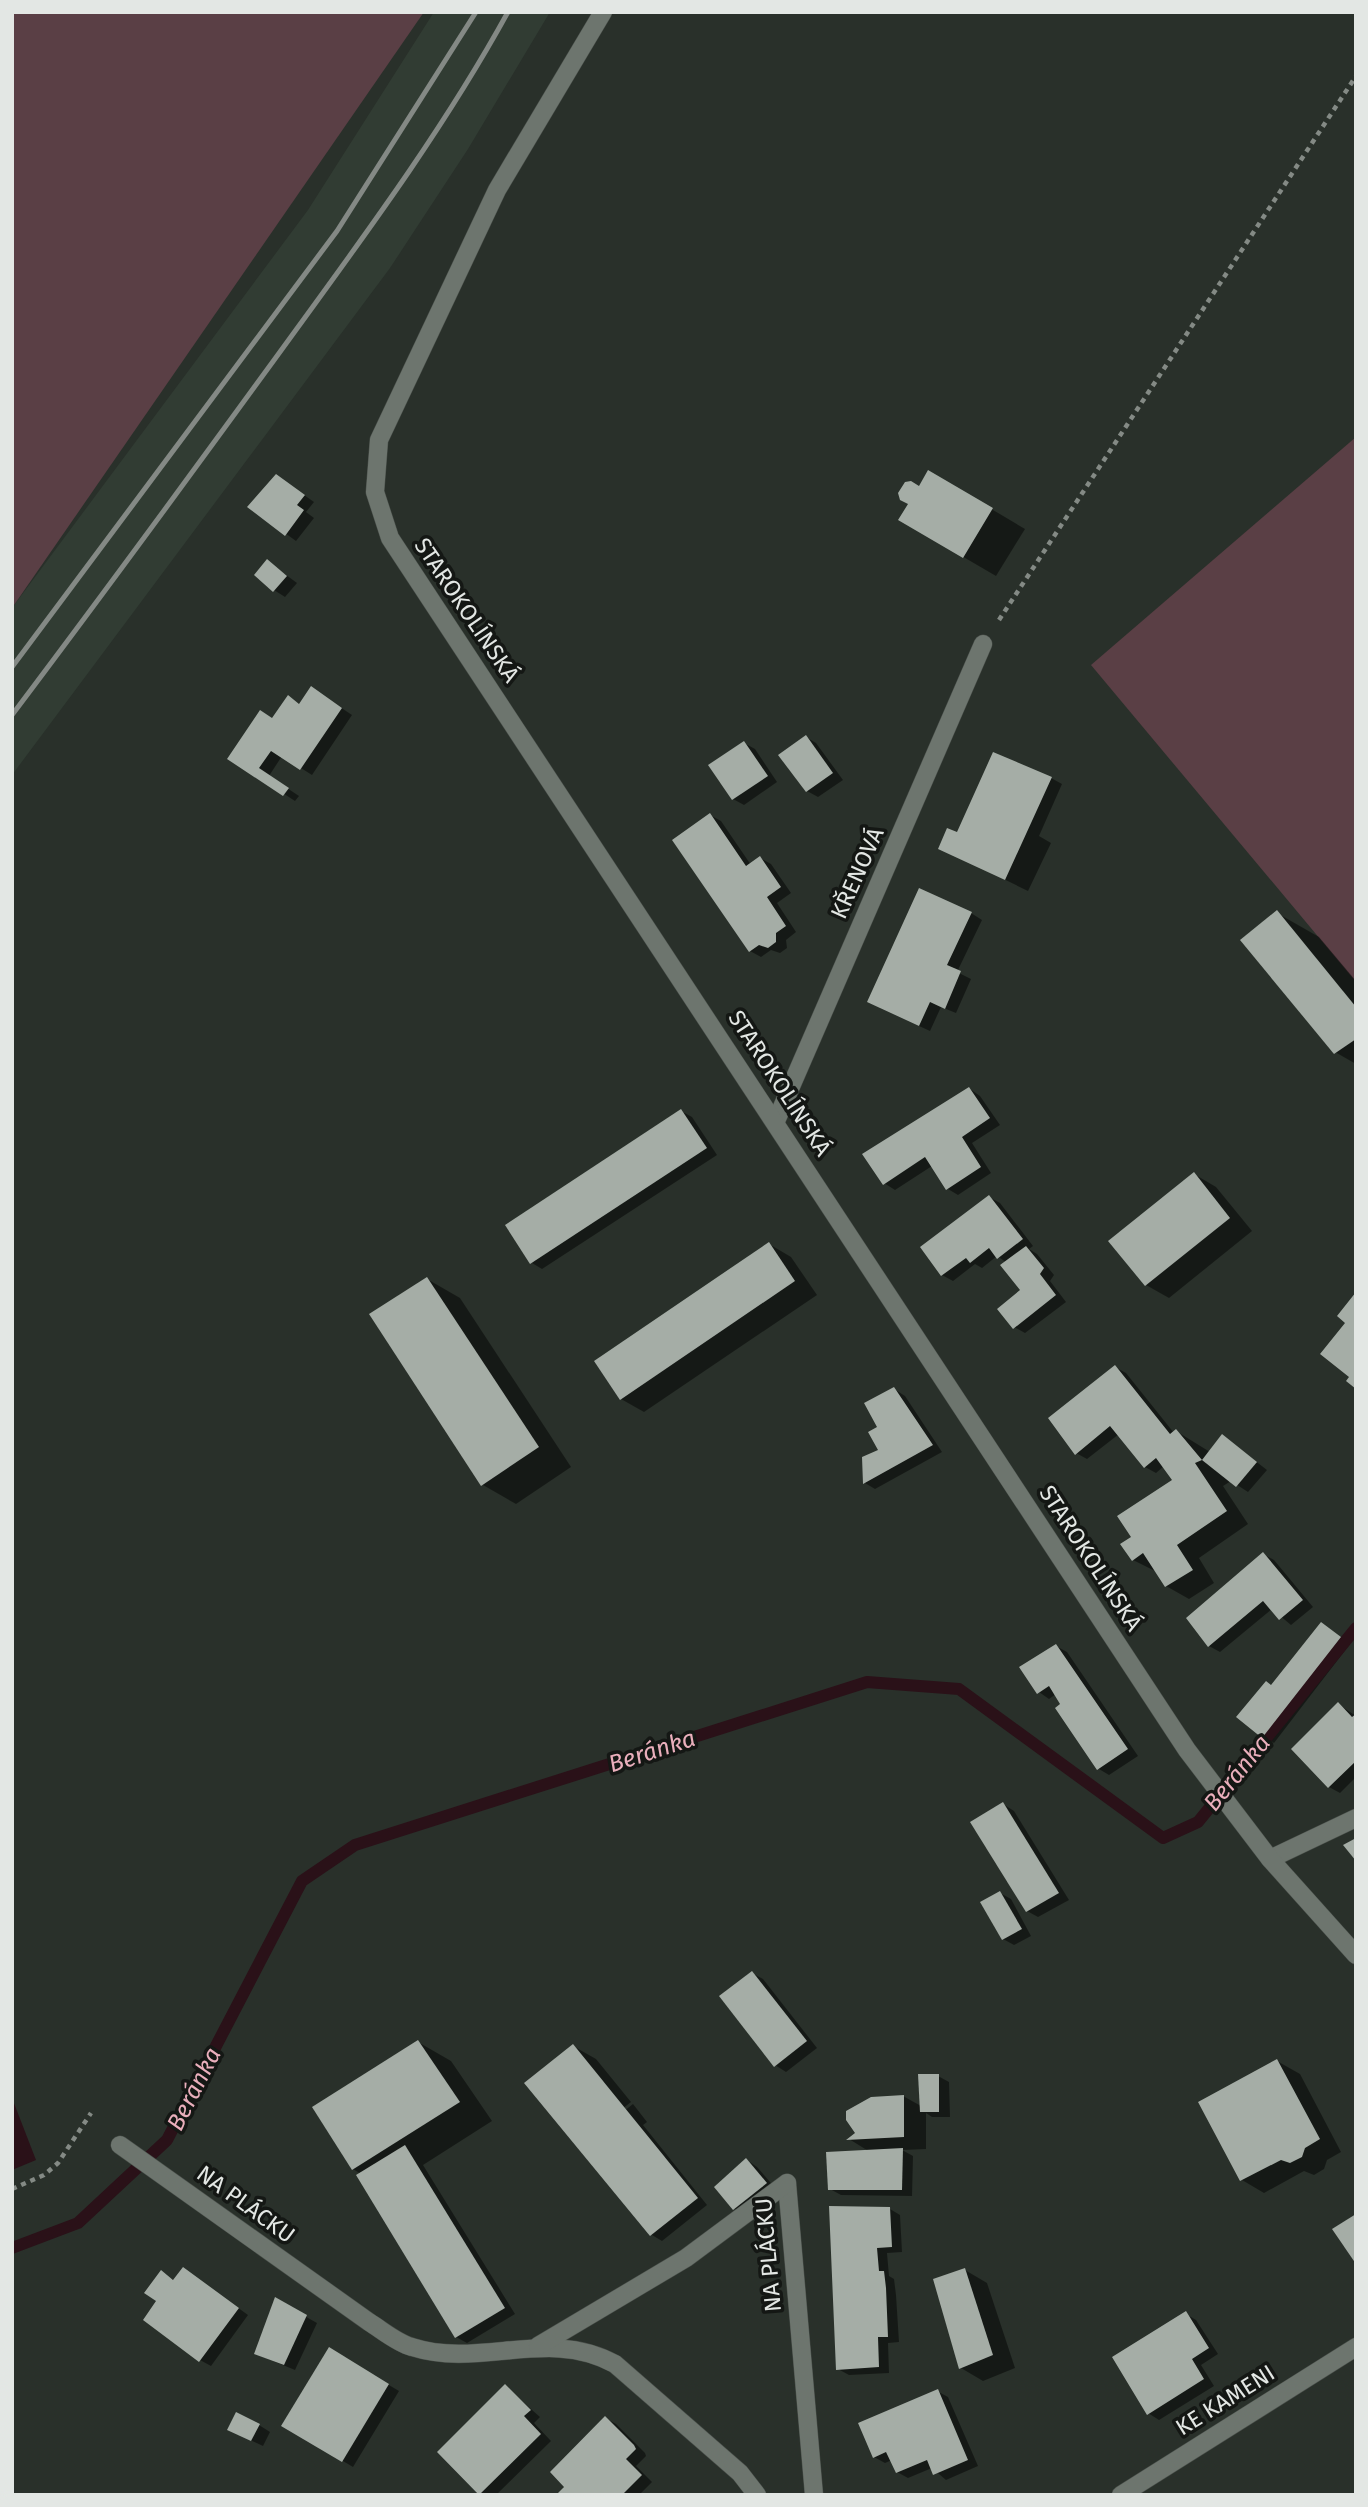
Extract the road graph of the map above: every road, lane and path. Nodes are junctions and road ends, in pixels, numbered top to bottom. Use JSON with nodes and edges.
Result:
{"nodes":[{"id":1,"x":603,"y":12,"type":"edge"},
{"id":2,"x":1356,"y":76,"type":"edge"},
{"id":3,"x":983,"y":644,"type":"joint"},
{"id":4,"x":776,"y":1121,"type":"junction"},
{"id":5,"x":1356,"y":1818,"type":"edge"},
{"id":6,"x":1270,"y":1859,"type":"junction"},
{"id":7,"x":1356,"y":1955,"type":"edge"},
{"id":8,"x":91,"y":2113,"type":"dead end"},
{"id":9,"x":120,"y":2145,"type":"dead end"},
{"id":10,"x":12,"y":2189,"type":"edge"},
{"id":11,"x":538,"y":2346,"type":"junction"},
{"id":12,"x":1356,"y":2347,"type":"edge"},
{"id":13,"x":757,"y":2495,"type":"edge"},
{"id":14,"x":814,"y":2495,"type":"edge"},
{"id":15,"x":1121,"y":2495,"type":"edge"}],
"edges":[{"from":1,"to":4,"type":"street","name":"STAROKOLÍNSKÁ"},
{"from":2,"to":3,"type":"path"},
{"from":3,"to":4,"type":"street","name":"KŘENOVÁ"},
{"from":4,"to":6,"type":"street","name":"STAROKOLÍNSKÁ"},
{"from":5,"to":6,"type":"street"},
{"from":6,"to":7,"type":"street","name":"STAROKOLÍNSKÁ"},
{"from":8,"to":10,"type":"path"},
{"from":9,"to":11,"type":"street","name":"NA PLÁCKU"},
{"from":11,"to":13,"type":"street","name":"NA PLÁCKU"},
{"from":11,"to":14,"type":"street","name":"NA PLÁCKU"},
{"from":12,"to":15,"type":"street","name":"KE KAMENI"}]}
